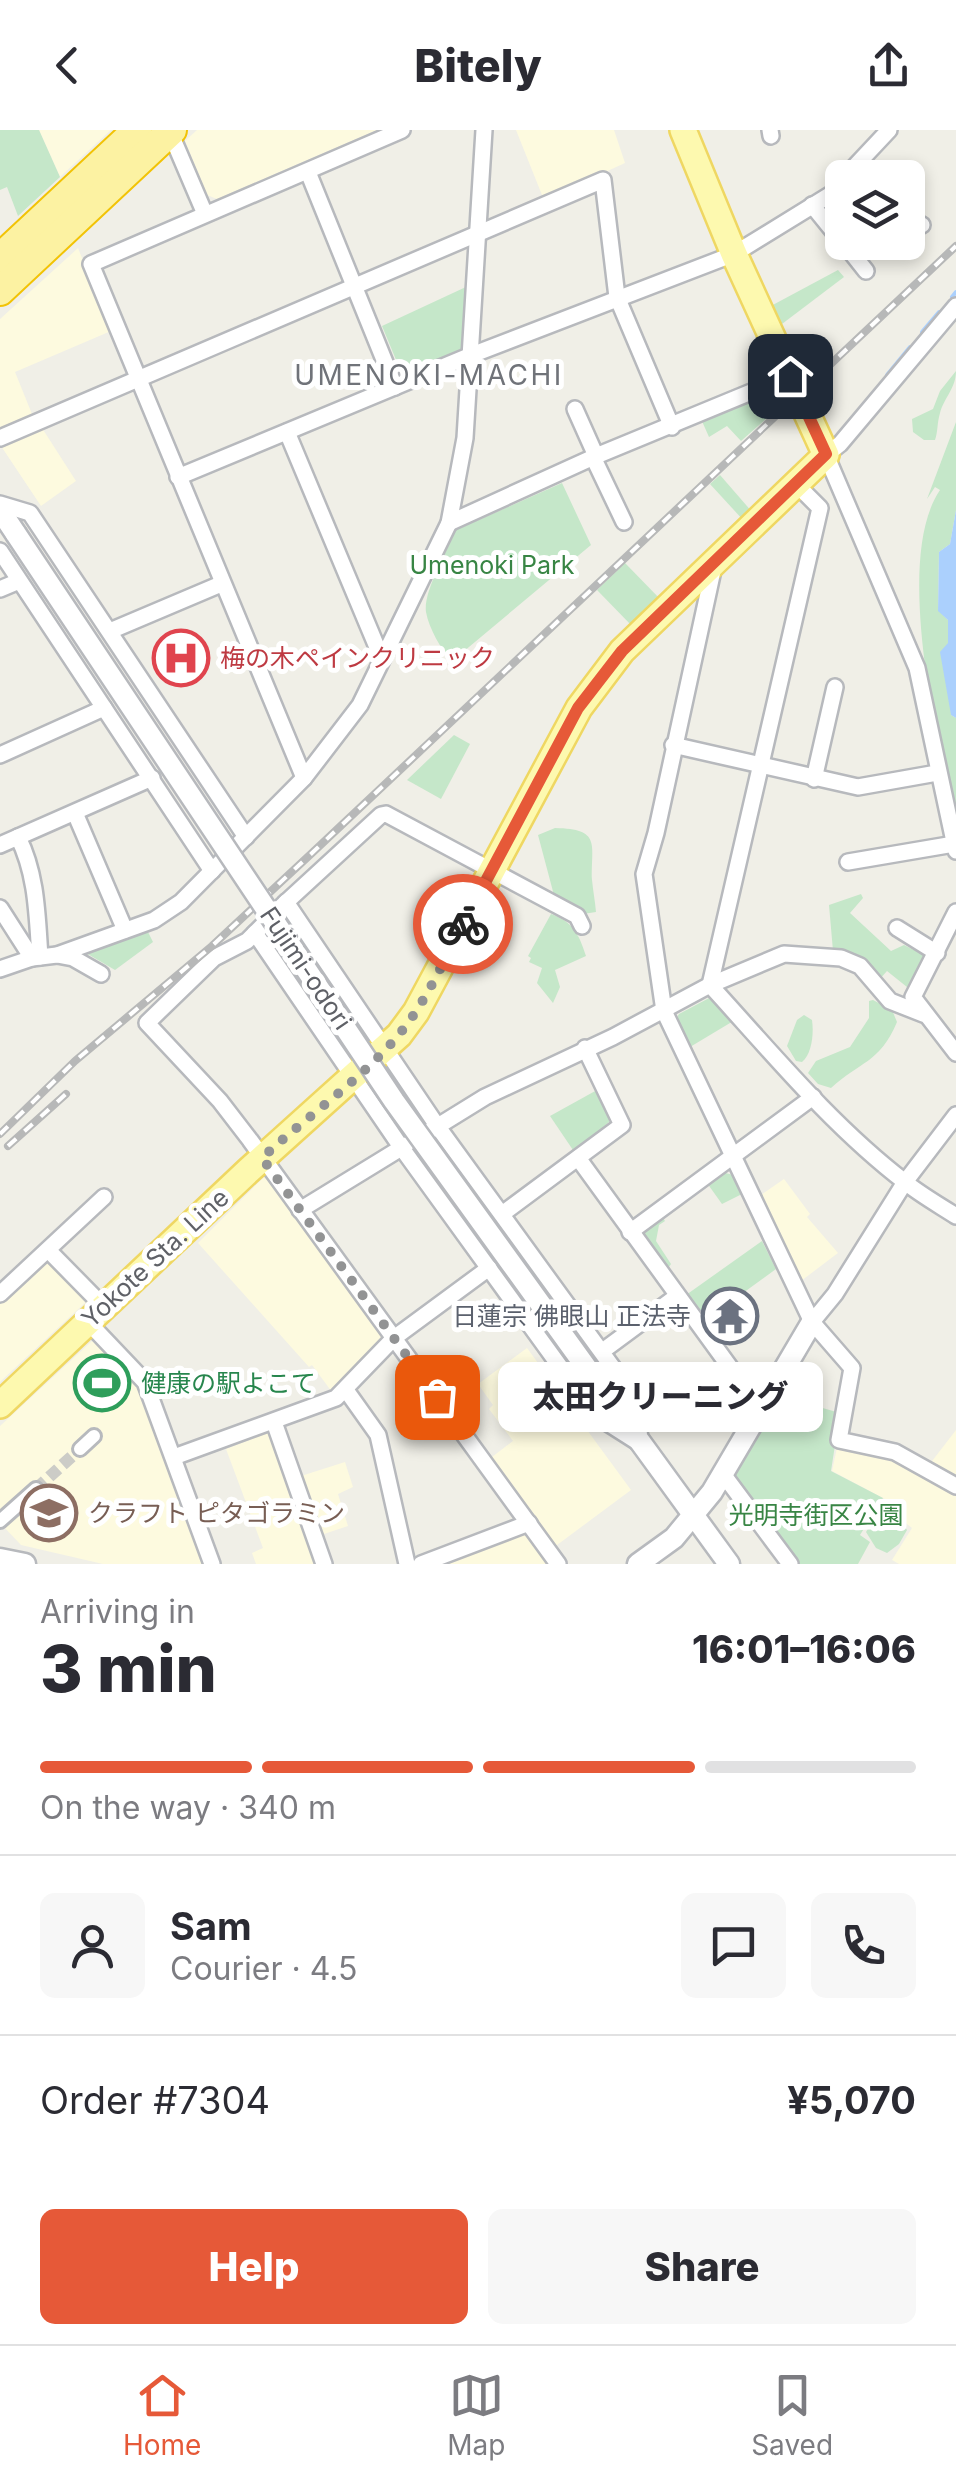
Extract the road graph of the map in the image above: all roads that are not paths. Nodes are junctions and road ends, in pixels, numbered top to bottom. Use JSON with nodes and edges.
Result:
{"nodes":[{"id":1,"x":137,"y":130,"type":"edge"},
{"id":2,"x":402,"y":130,"type":"edge"},
{"id":3,"x":484,"y":130,"type":"edge"},
{"id":4,"x":684,"y":130,"type":"edge"},
{"id":5,"x":171,"y":131,"type":"edge"},
{"id":6,"x":882,"y":132,"type":"edge"},
{"id":7,"x":859,"y":160,"type":"edge"},
{"id":8,"x":308,"y":172,"type":"junction"},
{"id":9,"x":825,"y":197,"type":"edge"},
{"id":10,"x":812,"y":206,"type":"junction"},
{"id":11,"x":206,"y":214,"type":"junction"},
{"id":12,"x":825,"y":221,"type":"edge"},
{"id":13,"x":477,"y":232,"type":"junction"},
{"id":14,"x":734,"y":254,"type":"junction"},
{"id":15,"x":0,"y":258,"type":"edge"},
{"id":16,"x":857,"y":260,"type":"edge"},
{"id":17,"x":866,"y":271,"type":"dead end"},
{"id":18,"x":356,"y":284,"type":"junction"},
{"id":19,"x":0,"y":290,"type":"edge"},
{"id":20,"x":617,"y":297,"type":"junction"},
{"id":21,"x":956,"y":306,"type":"edge"},
{"id":22,"x":469,"y":356,"type":"junction"},
{"id":23,"x":790,"y":376,"type":"junction"},
{"id":24,"x":138,"y":378,"type":"junction"},
{"id":25,"x":395,"y":387,"type":"junction"},
{"id":26,"x":576,"y":409,"type":"dead end"},
{"id":27,"x":672,"y":427,"type":"junction"},
{"id":28,"x":287,"y":432,"type":"junction"},
{"id":29,"x":0,"y":438,"type":"edge"},
{"id":30,"x":826,"y":454,"type":"junction"},
{"id":31,"x":595,"y":457,"type":"junction"},
{"id":32,"x":178,"y":477,"type":"junction"},
{"id":33,"x":797,"y":485,"type":"junction"},
{"id":34,"x":0,"y":507,"type":"edge"},
{"id":35,"x":820,"y":508,"type":"junction"},
{"id":36,"x":449,"y":522,"type":"junction"},
{"id":37,"x":624,"y":522,"type":"dead end"},
{"id":38,"x":0,"y":551,"type":"edge"},
{"id":39,"x":715,"y":562,"type":"junction"},
{"id":40,"x":19,"y":580,"type":"junction"},
{"id":41,"x":221,"y":584,"type":"junction"},
{"id":42,"x":0,"y":589,"type":"edge"},
{"id":43,"x":110,"y":631,"type":"junction"},
{"id":44,"x":382,"y":659,"type":"junction"},
{"id":45,"x":835,"y":687,"type":"dead end"},
{"id":46,"x":104,"y":708,"type":"junction"},
{"id":47,"x":673,"y":745,"type":"junction"},
{"id":48,"x":0,"y":754,"type":"edge"},
{"id":49,"x":762,"y":766,"type":"junction"},
{"id":50,"x":937,"y":773,"type":"junction"},
{"id":51,"x":152,"y":778,"type":"junction"},
{"id":52,"x":304,"y":778,"type":"junction"},
{"id":53,"x":814,"y":779,"type":"junction"},
{"id":54,"x":76,"y":813,"type":"junction"},
{"id":55,"x":246,"y":836,"type":"junction"},
{"id":56,"x":18,"y":837,"type":"junction"},
{"id":57,"x":0,"y":845,"type":"edge"},
{"id":58,"x":955,"y":848,"type":"edge"},
{"id":59,"x":848,"y":862,"type":"dead end"},
{"id":60,"x":212,"y":871,"type":"junction"},
{"id":61,"x":491,"y":871,"type":"junction"},
{"id":62,"x":286,"y":902,"type":"junction"},
{"id":63,"x":0,"y":908,"type":"edge"},
{"id":64,"x":956,"y":912,"type":"edge"},
{"id":65,"x":582,"y":926,"type":"dead end"},
{"id":66,"x":897,"y":928,"type":"dead end"},
{"id":67,"x":125,"y":930,"type":"junction"},
{"id":68,"x":256,"y":933,"type":"junction"},
{"id":69,"x":937,"y":952,"type":"junction"},
{"id":70,"x":43,"y":957,"type":"junction"},
{"id":71,"x":0,"y":968,"type":"edge"},
{"id":72,"x":102,"y":974,"type":"dead end"},
{"id":73,"x":710,"y":985,"type":"junction"},
{"id":74,"x":664,"y":1011,"type":"junction"},
{"id":75,"x":923,"y":1014,"type":"junction"},
{"id":76,"x":386,"y":1048,"type":"junction"},
{"id":77,"x":585,"y":1048,"type":"junction"},
{"id":78,"x":956,"y":1053,"type":"edge"},
{"id":79,"x":354,"y":1079,"type":"junction"},
{"id":80,"x":813,"y":1097,"type":"junction"},
{"id":81,"x":956,"y":1115,"type":"edge"},
{"id":82,"x":438,"y":1126,"type":"junction"},
{"id":83,"x":401,"y":1148,"type":"junction"},
{"id":84,"x":732,"y":1156,"type":"junction"},
{"id":85,"x":262,"y":1158,"type":"junction"},
{"id":86,"x":578,"y":1158,"type":"junction"},
{"id":87,"x":905,"y":1182,"type":"junction"},
{"id":88,"x":104,"y":1197,"type":"dead end"},
{"id":89,"x":300,"y":1210,"type":"junction"},
{"id":90,"x":502,"y":1214,"type":"junction"},
{"id":91,"x":956,"y":1216,"type":"edge"},
{"id":92,"x":630,"y":1232,"type":"junction"},
{"id":93,"x":48,"y":1250,"type":"junction"},
{"id":94,"x":489,"y":1268,"type":"junction"},
{"id":95,"x":0,"y":1294,"type":"edge"},
{"id":96,"x":676,"y":1296,"type":"junction"},
{"id":97,"x":96,"y":1314,"type":"junction"},
{"id":98,"x":812,"y":1322,"type":"junction"},
{"id":99,"x":394,"y":1338,"type":"junction"},
{"id":100,"x":608,"y":1346,"type":"dead end"},
{"id":101,"x":346,"y":1390,"type":"junction"},
{"id":102,"x":0,"y":1405,"type":"edge"},
{"id":103,"x":760,"y":1410,"type":"junction"},
{"id":104,"x":274,"y":1422,"type":"junction"},
{"id":105,"x":94,"y":1436,"type":"dead end"},
{"id":106,"x":639,"y":1442,"type":"junction"},
{"id":107,"x":80,"y":1449,"type":"tunnel mouth"},
{"id":108,"x":174,"y":1457,"type":"junction"},
{"id":109,"x":723,"y":1474,"type":"junction"},
{"id":110,"x":956,"y":1486,"type":"edge"},
{"id":111,"x":36,"y":1489,"type":"tunnel mouth"},
{"id":112,"x":694,"y":1516,"type":"junction"},
{"id":113,"x":0,"y":1521,"type":"edge"},
{"id":114,"x":529,"y":1524,"type":"junction"},
{"id":115,"x":0,"y":1559,"type":"edge"},
{"id":116,"x":25,"y":1564,"type":"edge"},
{"id":117,"x":212,"y":1564,"type":"edge"},
{"id":118,"x":324,"y":1564,"type":"edge"},
{"id":119,"x":407,"y":1564,"type":"edge"},
{"id":120,"x":420,"y":1564,"type":"edge"},
{"id":121,"x":558,"y":1564,"type":"edge"},
{"id":122,"x":638,"y":1564,"type":"edge"},
{"id":123,"x":729,"y":1564,"type":"edge"},
{"id":124,"x":790,"y":1564,"type":"edge"}],
"edges":[{"from":1,"to":15,"type":"highway"},
{"from":2,"to":8,"type":"street"},
{"from":3,"to":13,"type":"street"},
{"from":4,"to":14,"type":"main road"},
{"from":5,"to":11,"type":"street"},
{"from":5,"to":19,"type":"highway"},
{"from":6,"to":7,"type":"street"},
{"from":8,"to":11,"type":"street"},
{"from":8,"to":18,"type":"street"},
{"from":9,"to":10,"type":"street"},
{"from":10,"to":12,"type":"street"},
{"from":10,"to":14,"type":"street"},
{"from":11,"to":24,"type":"street"},
{"from":13,"to":18,"type":"street"},
{"from":13,"to":20,"type":"street"},
{"from":13,"to":22,"type":"street"},
{"from":14,"to":20,"type":"street"},
{"from":14,"to":23,"type":"main road"},
{"from":16,"to":17,"type":"street"},
{"from":18,"to":24,"type":"street"},
{"from":18,"to":25,"type":"street"},
{"from":20,"to":22,"type":"street"},
{"from":20,"to":27,"type":"street"},
{"from":21,"to":30,"type":"street"},
{"from":22,"to":25,"type":"street"},
{"from":22,"to":36,"type":"street"},
{"from":23,"to":27,"type":"street"},
{"from":23,"to":30,"type":"main road"},
{"from":24,"to":29,"type":"street"},
{"from":24,"to":32,"type":"street"},
{"from":25,"to":28,"type":"street"},
{"from":26,"to":31,"type":"street"},
{"from":27,"to":31,"type":"street"},
{"from":28,"to":32,"type":"street"},
{"from":28,"to":44,"type":"street"},
{"from":30,"to":33,"type":"main road","name":"Yokote Sta. Line"},
{"from":30,"to":35,"type":"street"},
{"from":30,"to":50,"type":"street"},
{"from":31,"to":36,"type":"street"},
{"from":31,"to":37,"type":"street"},
{"from":32,"to":41,"type":"street"},
{"from":33,"to":35,"type":"street"},
{"from":33,"to":39,"type":"main road","name":"Yokote Sta. Line"},
{"from":34,"to":43,"type":"street"},
{"from":34,"to":106,"type":"street","name":"Fujimi-odori","bridge":true},
{"from":35,"to":49,"type":"street"},
{"from":36,"to":44,"type":"street"},
{"from":38,"to":40,"type":"street"},
{"from":39,"to":47,"type":"street"},
{"from":39,"to":61,"type":"main road","name":"Yokote Sta. Line"},
{"from":40,"to":42,"type":"street"},
{"from":40,"to":46,"type":"street"},
{"from":41,"to":43,"type":"street"},
{"from":41,"to":52,"type":"street"},
{"from":43,"to":55,"type":"street"},
{"from":44,"to":52,"type":"street"},
{"from":45,"to":53,"type":"street"},
{"from":46,"to":48,"type":"street"},
{"from":46,"to":51,"type":"street"},
{"from":47,"to":49,"type":"street"},
{"from":47,"to":74,"type":"street"},
{"from":49,"to":53,"type":"street"},
{"from":49,"to":73,"type":"street"},
{"from":50,"to":53,"type":"street"},
{"from":50,"to":58,"type":"street"},
{"from":51,"to":54,"type":"street"},
{"from":51,"to":60,"type":"street"},
{"from":52,"to":55,"type":"street"},
{"from":54,"to":56,"type":"street"},
{"from":54,"to":67,"type":"street"},
{"from":55,"to":60,"type":"street"},
{"from":56,"to":57,"type":"street"},
{"from":56,"to":70,"type":"street"},
{"from":58,"to":59,"type":"street"},
{"from":60,"to":67,"type":"street"},
{"from":61,"to":62,"type":"street"},
{"from":61,"to":65,"type":"street"},
{"from":61,"to":76,"type":"main road","name":"Yokote Sta. Line"},
{"from":62,"to":68,"type":"street"},
{"from":62,"to":76,"type":"street"},
{"from":63,"to":70,"type":"street"},
{"from":64,"to":69,"type":"street"},
{"from":66,"to":69,"type":"street"},
{"from":67,"to":70,"type":"street"},
{"from":68,"to":79,"type":"street"},
{"from":68,"to":85,"type":"street"},
{"from":69,"to":75,"type":"street"},
{"from":70,"to":71,"type":"street"},
{"from":70,"to":72,"type":"street"},
{"from":73,"to":74,"type":"street"},
{"from":73,"to":75,"type":"street"},
{"from":73,"to":80,"type":"street"},
{"from":74,"to":77,"type":"street"},
{"from":74,"to":84,"type":"street"},
{"from":75,"to":78,"type":"street"},
{"from":76,"to":79,"type":"main road","name":"Yokote Sta. Line"},
{"from":76,"to":82,"type":"street"},
{"from":77,"to":82,"type":"street"},
{"from":77,"to":86,"type":"street"},
{"from":79,"to":83,"type":"street"},
{"from":79,"to":85,"type":"main road","name":"Yokote Sta. Line"},
{"from":80,"to":84,"type":"street"},
{"from":80,"to":87,"type":"street"},
{"from":81,"to":87,"type":"street"},
{"from":82,"to":83,"type":"street"},
{"from":82,"to":90,"type":"street"},
{"from":83,"to":89,"type":"street"},
{"from":83,"to":94,"type":"street"},
{"from":84,"to":92,"type":"street"},
{"from":84,"to":98,"type":"street"},
{"from":85,"to":89,"type":"street"},
{"from":85,"to":97,"type":"main road","name":"Yokote Sta. Line"},
{"from":86,"to":90,"type":"street"},
{"from":86,"to":92,"type":"street"},
{"from":87,"to":91,"type":"street"},
{"from":87,"to":98,"type":"street"},
{"from":88,"to":93,"type":"street"},
{"from":89,"to":99,"type":"street"},
{"from":90,"to":106,"type":"street"},
{"from":92,"to":96,"type":"street"},
{"from":93,"to":95,"type":"street"},
{"from":93,"to":97,"type":"street"},
{"from":94,"to":99,"type":"street"},
{"from":94,"to":106,"type":"street"},
{"from":96,"to":100,"type":"street"},
{"from":96,"to":103,"type":"street"},
{"from":97,"to":102,"type":"main road","name":"Yokote Sta. Line"},
{"from":97,"to":108,"type":"street"},
{"from":98,"to":103,"type":"street"},
{"from":98,"to":110,"type":"street"},
{"from":99,"to":101,"type":"street"},
{"from":99,"to":114,"type":"street"},
{"from":101,"to":104,"type":"street"},
{"from":101,"to":119,"type":"street"},
{"from":103,"to":109,"type":"street"},
{"from":104,"to":108,"type":"street"},
{"from":104,"to":118,"type":"street"},
{"from":105,"to":107,"type":"street"},
{"from":106,"to":112,"type":"street","name":"Fujimi-odori"},
{"from":108,"to":117,"type":"street"},
{"from":109,"to":112,"type":"street"},
{"from":109,"to":124,"type":"street"},
{"from":111,"to":113,"type":"street"},
{"from":112,"to":122,"type":"street"},
{"from":112,"to":123,"type":"street","name":"Fujimi-odori"},
{"from":114,"to":120,"type":"street"},
{"from":114,"to":121,"type":"street"},
{"from":115,"to":116,"type":"street"}]}
